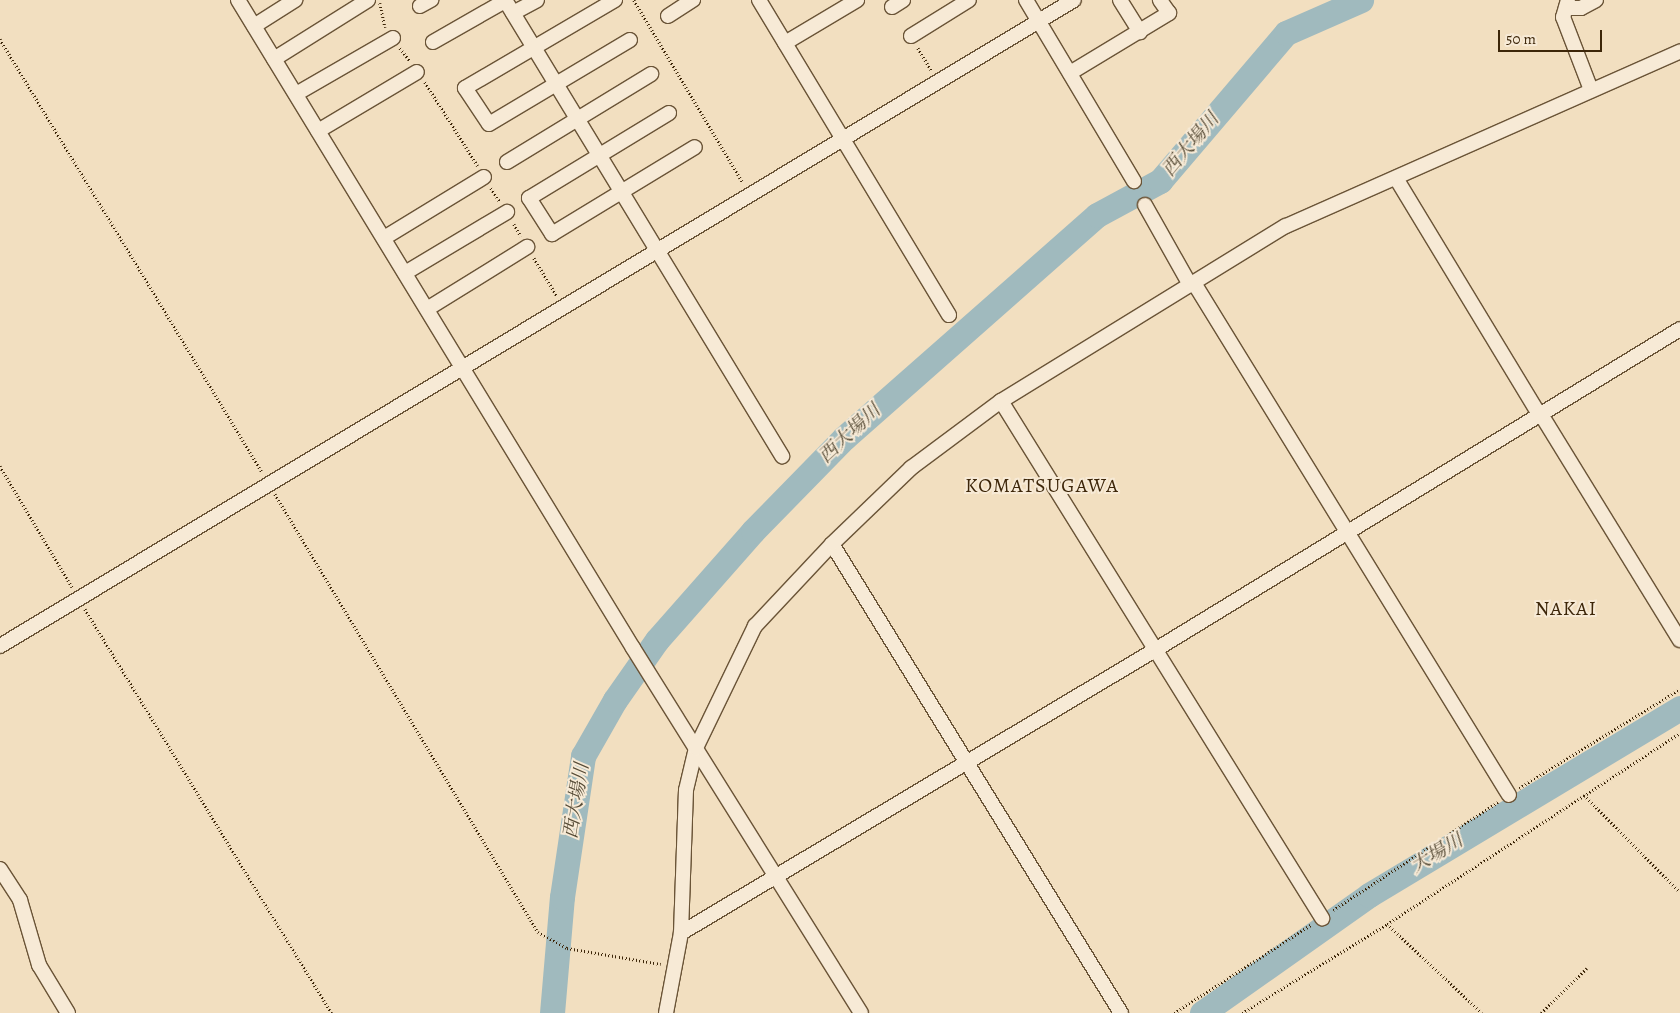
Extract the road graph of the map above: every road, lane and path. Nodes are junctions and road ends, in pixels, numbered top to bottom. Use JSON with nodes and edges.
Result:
{"nodes":[{"id":1,"x":238,"y":0,"type":"edge"},
{"id":2,"x":295,"y":0,"type":"edge"},
{"id":3,"x":368,"y":0,"type":"edge"},
{"id":4,"x":378,"y":0,"type":"edge"},
{"id":5,"x":505,"y":0,"type":"edge"},
{"id":6,"x":537,"y":0,"type":"edge"},
{"id":7,"x":615,"y":0,"type":"edge"},
{"id":8,"x":634,"y":0,"type":"edge"},
{"id":9,"x":693,"y":0,"type":"edge"},
{"id":10,"x":857,"y":0,"type":"edge"},
{"id":11,"x":969,"y":0,"type":"edge"},
{"id":12,"x":1026,"y":0,"type":"edge"},
{"id":13,"x":1074,"y":0,"type":"edge"},
{"id":14,"x":1120,"y":0,"type":"edge"},
{"id":15,"x":1160,"y":0,"type":"edge"},
{"id":16,"x":1596,"y":0,"type":"edge"},
{"id":17,"x":766,"y":2,"type":"edge"},
{"id":18,"x":1567,"y":4,"type":"edge"},
{"id":19,"x":513,"y":13,"type":"junction"},
{"id":20,"x":668,"y":16,"type":"dead end"},
{"id":21,"x":1039,"y":21,"type":"junction"},
{"id":22,"x":254,"y":26,"type":"junction"},
{"id":23,"x":1140,"y":32,"type":"junction"},
{"id":24,"x":911,"y":36,"type":"dead end"},
{"id":25,"x":393,"y":38,"type":"junction"},
{"id":26,"x":0,"y":40,"type":"edge"},
{"id":27,"x":630,"y":40,"type":"dead end"},
{"id":28,"x":433,"y":42,"type":"dead end"},
{"id":29,"x":785,"y":42,"type":"junction"},
{"id":30,"x":536,"y":49,"type":"junction"},
{"id":31,"x":1680,"y":50,"type":"edge"},
{"id":32,"x":274,"y":59,"type":"junction"},
{"id":33,"x":417,"y":72,"type":"junction"},
{"id":34,"x":1070,"y":73,"type":"junction"},
{"id":35,"x":651,"y":74,"type":"dead end"},
{"id":36,"x":557,"y":84,"type":"junction"},
{"id":37,"x":1591,"y":90,"type":"junction"},
{"id":38,"x":296,"y":94,"type":"junction"},
{"id":39,"x":670,"y":113,"type":"dead end"},
{"id":40,"x":578,"y":120,"type":"junction"},
{"id":41,"x":318,"y":131,"type":"junction"},
{"id":42,"x":842,"y":139,"type":"junction"},
{"id":43,"x":695,"y":147,"type":"dead end"},
{"id":44,"x":600,"y":155,"type":"junction"},
{"id":45,"x":507,"y":162,"type":"dead end"},
{"id":46,"x":484,"y":177,"type":"junction"},
{"id":47,"x":1396,"y":178,"type":"junction"},
{"id":48,"x":1134,"y":181,"type":"dead end"},
{"id":49,"x":622,"y":192,"type":"junction"},
{"id":50,"x":750,"y":194,"type":"junction"},
{"id":51,"x":1145,"y":205,"type":"dead end"},
{"id":52,"x":507,"y":212,"type":"junction"},
{"id":53,"x":384,"y":238,"type":"junction"},
{"id":54,"x":527,"y":247,"type":"junction"},
{"id":55,"x":657,"y":251,"type":"junction"},
{"id":56,"x":405,"y":273,"type":"junction"},
{"id":57,"x":1192,"y":284,"type":"junction"},
{"id":58,"x":563,"y":308,"type":"junction"},
{"id":59,"x":427,"y":309,"type":"junction"},
{"id":60,"x":949,"y":315,"type":"dead end"},
{"id":61,"x":1680,"y":329,"type":"edge"},
{"id":62,"x":463,"y":368,"type":"junction"},
{"id":63,"x":1001,"y":401,"type":"junction"},
{"id":64,"x":1541,"y":416,"type":"junction"},
{"id":65,"x":782,"y":456,"type":"dead end"},
{"id":66,"x":0,"y":466,"type":"edge"},
{"id":67,"x":268,"y":483,"type":"junction"},
{"id":68,"x":1347,"y":534,"type":"junction"},
{"id":69,"x":832,"y":544,"type":"junction"},
{"id":70,"x":79,"y":598,"type":"junction"},
{"id":71,"x":1680,"y":640,"type":"edge"},
{"id":72,"x":0,"y":646,"type":"edge"},
{"id":73,"x":1155,"y":650,"type":"junction"},
{"id":74,"x":1680,"y":689,"type":"edge"},
{"id":75,"x":1680,"y":733,"type":"edge"},
{"id":76,"x":696,"y":748,"type":"junction"},
{"id":77,"x":966,"y":761,"type":"junction"},
{"id":78,"x":1509,"y":795,"type":"junction"},
{"id":79,"x":1584,"y":795,"type":"junction"},
{"id":80,"x":0,"y":869,"type":"edge"},
{"id":81,"x":776,"y":876,"type":"junction"},
{"id":82,"x":1680,"y":892,"type":"edge"},
{"id":83,"x":1322,"y":918,"type":"junction"},
{"id":84,"x":1387,"y":924,"type":"junction"},
{"id":85,"x":681,"y":933,"type":"junction"},
{"id":86,"x":675,"y":966,"type":"junction"},
{"id":87,"x":1587,"y":968,"type":"dead end"},
{"id":88,"x":68,"y":1013,"type":"edge"},
{"id":89,"x":332,"y":1013,"type":"edge"},
{"id":90,"x":666,"y":1013,"type":"edge"},
{"id":91,"x":861,"y":1013,"type":"edge"},
{"id":92,"x":1121,"y":1013,"type":"edge"},
{"id":93,"x":1174,"y":1013,"type":"edge"},
{"id":94,"x":1242,"y":1013,"type":"edge"},
{"id":95,"x":1482,"y":1013,"type":"edge"},
{"id":96,"x":1541,"y":1013,"type":"edge"}],
"edges":[{"from":1,"to":22,"type":"street"},
{"from":2,"to":22,"type":"street"},
{"from":3,"to":32,"type":"street"},
{"from":4,"to":25,"type":"path"},
{"from":5,"to":19,"type":"street"},
{"from":5,"to":28,"type":"street"},
{"from":6,"to":19,"type":"street"},
{"from":7,"to":30,"type":"street"},
{"from":8,"to":50,"type":"path"},
{"from":9,"to":20,"type":"street"},
{"from":10,"to":29,"type":"street"},
{"from":11,"to":24,"type":"street"},
{"from":12,"to":21,"type":"street"},
{"from":13,"to":21,"type":"street"},
{"from":14,"to":23,"type":"street"},
{"from":15,"to":23,"type":"street"},
{"from":16,"to":18,"type":"street"},
{"from":17,"to":29,"type":"street"},
{"from":18,"to":37,"type":"street"},
{"from":19,"to":30,"type":"street"},
{"from":21,"to":34,"type":"street"},
{"from":21,"to":42,"type":"street"},
{"from":22,"to":32,"type":"street"},
{"from":23,"to":34,"type":"street"},
{"from":25,"to":33,"type":"path"},
{"from":25,"to":38,"type":"street"},
{"from":26,"to":67,"type":"path"},
{"from":27,"to":36,"type":"street"},
{"from":29,"to":42,"type":"street"},
{"from":30,"to":36,"type":"street"},
{"from":30,"to":36,"type":"street"},
{"from":31,"to":37,"type":"street"},
{"from":32,"to":38,"type":"street"},
{"from":33,"to":41,"type":"street"},
{"from":33,"to":46,"type":"path"},
{"from":34,"to":48,"type":"street"},
{"from":35,"to":40,"type":"street"},
{"from":36,"to":40,"type":"street"},
{"from":37,"to":47,"type":"street"},
{"from":38,"to":41,"type":"street"},
{"from":39,"to":44,"type":"street"},
{"from":40,"to":44,"type":"street"},
{"from":40,"to":45,"type":"street"},
{"from":41,"to":53,"type":"street"},
{"from":42,"to":50,"type":"street"},
{"from":42,"to":60,"type":"street"},
{"from":43,"to":49,"type":"street"},
{"from":44,"to":49,"type":"street"},
{"from":44,"to":49,"type":"street"},
{"from":46,"to":52,"type":"path"},
{"from":46,"to":53,"type":"street"},
{"from":47,"to":57,"type":"street"},
{"from":47,"to":64,"type":"street"},
{"from":49,"to":55,"type":"street"},
{"from":50,"to":55,"type":"street"},
{"from":51,"to":57,"type":"street"},
{"from":52,"to":54,"type":"path"},
{"from":52,"to":56,"type":"street"},
{"from":53,"to":56,"type":"street"},
{"from":54,"to":58,"type":"path"},
{"from":54,"to":59,"type":"street"},
{"from":55,"to":58,"type":"street"},
{"from":55,"to":65,"type":"street"},
{"from":56,"to":59,"type":"street"},
{"from":57,"to":63,"type":"street"},
{"from":57,"to":68,"type":"street"},
{"from":58,"to":62,"type":"street"},
{"from":59,"to":62,"type":"street"},
{"from":61,"to":64,"type":"street"},
{"from":62,"to":67,"type":"street"},
{"from":62,"to":76,"type":"street"},
{"from":63,"to":69,"type":"street"},
{"from":63,"to":73,"type":"street"},
{"from":64,"to":68,"type":"street"},
{"from":64,"to":71,"type":"street"},
{"from":66,"to":70,"type":"path"},
{"from":67,"to":70,"type":"street"},
{"from":67,"to":86,"type":"path"},
{"from":68,"to":73,"type":"street"},
{"from":68,"to":78,"type":"street"},
{"from":69,"to":76,"type":"street"},
{"from":69,"to":77,"type":"street"},
{"from":70,"to":72,"type":"street"},
{"from":70,"to":89,"type":"path"},
{"from":73,"to":77,"type":"street"},
{"from":73,"to":83,"type":"street"},
{"from":74,"to":78,"type":"path"},
{"from":75,"to":79,"type":"path"},
{"from":76,"to":81,"type":"street"},
{"from":76,"to":85,"type":"street"},
{"from":77,"to":81,"type":"street"},
{"from":77,"to":92,"type":"street"},
{"from":78,"to":83,"type":"path"},
{"from":79,"to":82,"type":"path"},
{"from":79,"to":84,"type":"path"},
{"from":80,"to":88,"type":"street"},
{"from":81,"to":85,"type":"street"},
{"from":81,"to":91,"type":"street"},
{"from":83,"to":93,"type":"path"},
{"from":84,"to":94,"type":"path"},
{"from":84,"to":95,"type":"path"},
{"from":85,"to":86,"type":"street"},
{"from":86,"to":90,"type":"street"},
{"from":87,"to":96,"type":"path"}]}
